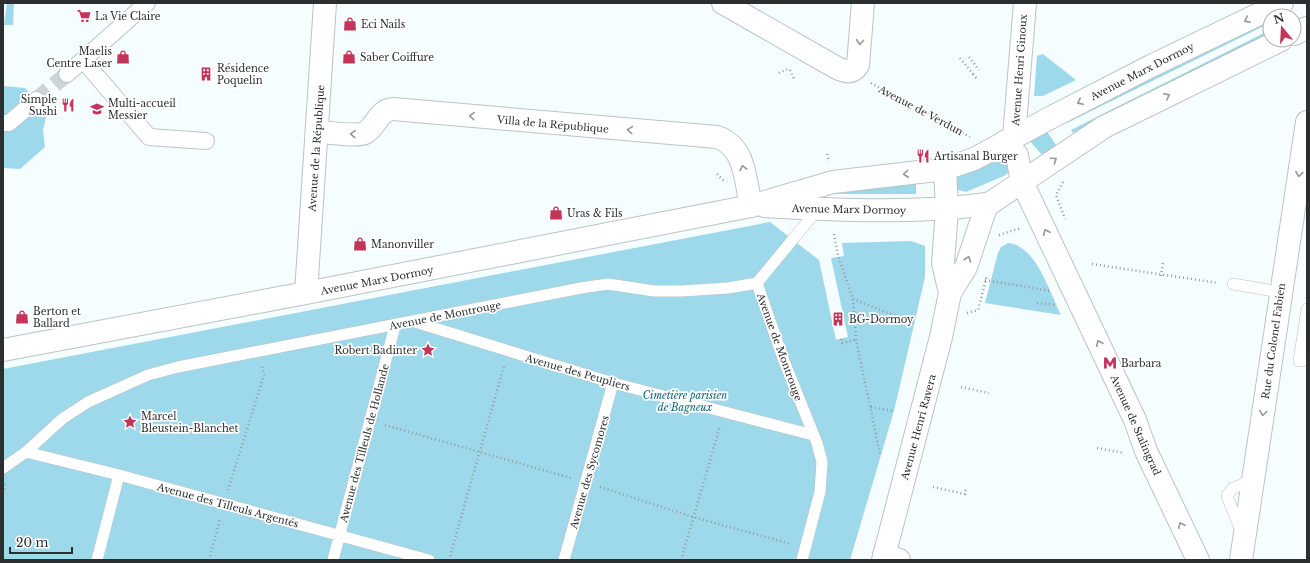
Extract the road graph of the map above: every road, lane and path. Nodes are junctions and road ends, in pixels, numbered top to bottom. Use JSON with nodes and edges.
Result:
{"nodes":[{"id":1,"x":148,"y":3,"type":"edge"},
{"id":2,"x":325,"y":3,"type":"edge"},
{"id":3,"x":723,"y":3,"type":"edge"},
{"id":4,"x":863,"y":3,"type":"edge"},
{"id":5,"x":1025,"y":3,"type":"edge"},
{"id":6,"x":1282,"y":3,"type":"edge"},
{"id":7,"x":1265,"y":48,"type":"edge"},
{"id":8,"x":969,"y":57,"type":"dead end"},
{"id":9,"x":960,"y":58,"type":"dead end"},
{"id":10,"x":83,"y":60,"type":"junction"},
{"id":11,"x":971,"y":60,"type":"dead end"},
{"id":12,"x":965,"y":64,"type":"dead end"},
{"id":13,"x":847,"y":71,"type":"junction"},
{"id":14,"x":779,"y":73,"type":"dead end"},
{"id":15,"x":67,"y":74,"type":"tunnel mouth"},
{"id":16,"x":974,"y":75,"type":"dead end"},
{"id":17,"x":794,"y":79,"type":"dead end"},
{"id":18,"x":977,"y":80,"type":"dead end"},
{"id":19,"x":36,"y":100,"type":"tunnel mouth"},
{"id":20,"x":3,"y":122,"type":"edge"},
{"id":21,"x":1307,"y":122,"type":"edge"},
{"id":22,"x":317,"y":132,"type":"junction"},
{"id":23,"x":206,"y":141,"type":"dead end"},
{"id":24,"x":1003,"y":143,"type":"junction"},
{"id":25,"x":945,"y":169,"type":"junction"},
{"id":26,"x":1022,"y":182,"type":"junction"},
{"id":27,"x":987,"y":204,"type":"junction"},
{"id":28,"x":751,"y":206,"type":"junction"},
{"id":29,"x":947,"y":209,"type":"junction"},
{"id":30,"x":817,"y":210,"type":"junction"},
{"id":31,"x":834,"y":234,"type":"dead end"},
{"id":32,"x":1163,"y":262,"type":"dead end"},
{"id":33,"x":1092,"y":264,"type":"dead end"},
{"id":34,"x":1161,"y":276,"type":"junction"},
{"id":35,"x":981,"y":279,"type":"dead end"},
{"id":36,"x":757,"y":283,"type":"junction"},
{"id":37,"x":1233,"y":284,"type":"joint"},
{"id":38,"x":1052,"y":291,"type":"dead end"},
{"id":39,"x":1280,"y":292,"type":"junction"},
{"id":40,"x":306,"y":294,"type":"junction"},
{"id":41,"x":950,"y":294,"type":"junction"},
{"id":42,"x":853,"y":299,"type":"junction"},
{"id":43,"x":1037,"y":303,"type":"dead end"},
{"id":44,"x":1056,"y":305,"type":"dead end"},
{"id":45,"x":1307,"y":309,"type":"edge"},
{"id":46,"x":414,"y":322,"type":"junction"},
{"id":47,"x":914,"y":323,"type":"dead end"},
{"id":48,"x":395,"y":326,"type":"junction"},
{"id":49,"x":841,"y":339,"type":"dead end"},
{"id":50,"x":856,"y":340,"type":"junction"},
{"id":51,"x":3,"y":350,"type":"edge"},
{"id":52,"x":259,"y":352,"type":"junction"},
{"id":53,"x":508,"y":352,"type":"junction"},
{"id":54,"x":1307,"y":360,"type":"edge"},
{"id":55,"x":613,"y":383,"type":"junction"},
{"id":56,"x":961,"y":387,"type":"dead end"},
{"id":57,"x":989,"y":393,"type":"dead end"},
{"id":58,"x":871,"y":407,"type":"junction"},
{"id":59,"x":724,"y":412,"type":"junction"},
{"id":60,"x":894,"y":412,"type":"dead end"},
{"id":61,"x":813,"y":435,"type":"junction"},
{"id":62,"x":1096,"y":448,"type":"dead end"},
{"id":63,"x":26,"y":452,"type":"junction"},
{"id":64,"x":880,"y":454,"type":"dead end"},
{"id":65,"x":1127,"y":454,"type":"dead end"},
{"id":66,"x":3,"y":468,"type":"edge"},
{"id":67,"x":119,"y":475,"type":"junction"},
{"id":68,"x":933,"y":487,"type":"dead end"},
{"id":69,"x":966,"y":488,"type":"dead end"},
{"id":70,"x":224,"y":504,"type":"junction"},
{"id":71,"x":339,"y":536,"type":"junction"},
{"id":72,"x":889,"y":558,"type":"edge"},
{"id":73,"x":97,"y":560,"type":"edge"},
{"id":74,"x":209,"y":560,"type":"edge"},
{"id":75,"x":333,"y":560,"type":"edge"},
{"id":76,"x":429,"y":560,"type":"edge"},
{"id":77,"x":449,"y":560,"type":"edge"},
{"id":78,"x":564,"y":560,"type":"edge"},
{"id":79,"x":681,"y":560,"type":"edge"},
{"id":80,"x":802,"y":560,"type":"edge"},
{"id":81,"x":1198,"y":560,"type":"edge"},
{"id":82,"x":1241,"y":560,"type":"edge"}],
"edges":[{"from":1,"to":10,"type":"street"},
{"from":2,"to":22,"type":"main road","name":"Avenue de la République"},
{"from":3,"to":13,"type":"main road"},
{"from":4,"to":13,"type":"main road","one_way":true},
{"from":5,"to":24,"type":"main road","name":"Avenue Henri Ginoux"},
{"from":6,"to":24,"type":"main road","name":"Avenue Marx Dormoy","one_way":true},
{"from":26,"to":7,"type":"main road","one_way":true},
{"from":8,"to":11,"type":"path"},
{"from":9,"to":16,"type":"path"},
{"from":10,"to":15,"type":"street"},
{"from":10,"to":23,"type":"street"},
{"from":12,"to":18,"type":"path"},
{"from":13,"to":24,"type":"path","name":"Avenue de Verdun"},
{"from":14,"to":17,"type":"path"},
{"from":19,"to":20,"type":"street"},
{"from":21,"to":39,"type":"main road","name":"Rue du Colonel Fabien","one_way":true},
{"from":28,"to":22,"type":"main road","name":"Villa de la République","one_way":true},
{"from":22,"to":40,"type":"main road","name":"Avenue de la République"},
{"from":24,"to":25,"type":"main road","name":"Avenue Marx Dormoy"},
{"from":24,"to":26,"type":"main road","name":"Avenue de Stalingrad"},
{"from":25,"to":28,"type":"main road","name":"Avenue Marx Dormoy","one_way":true},
{"from":25,"to":29,"type":"main road","name":"Avenue Henri Ravera"},
{"from":26,"to":27,"type":"main road"},
{"from":81,"to":26,"type":"main road","name":"Avenue de Stalingrad","one_way":true},
{"from":27,"to":29,"type":"main road","name":"Avenue Marx Dormoy"},
{"from":41,"to":27,"type":"main road","name":"Avenue Henri Ravera","one_way":true},
{"from":28,"to":30,"type":"main road","name":"Avenue Marx Dormoy"},
{"from":28,"to":40,"type":"main road","name":"Avenue Marx Dormoy"},
{"from":29,"to":30,"type":"main road","name":"Avenue Marx Dormoy"},
{"from":29,"to":41,"type":"main road","name":"Avenue Henri Ravera"},
{"from":30,"to":36,"type":"lane"},
{"from":31,"to":42,"type":"path"},
{"from":32,"to":34,"type":"path"},
{"from":33,"to":34,"type":"path"},
{"from":34,"to":37,"type":"path"},
{"from":35,"to":38,"type":"path"},
{"from":36,"to":46,"type":"lane","name":"Avenue de Montrouge"},
{"from":36,"to":61,"type":"lane","name":"Avenue de Montrouge"},
{"from":37,"to":39,"type":"lane"},
{"from":39,"to":82,"type":"main road","name":"Rue du Colonel Fabien","one_way":true},
{"from":40,"to":51,"type":"main road","name":"Avenue Marx Dormoy"},
{"from":41,"to":72,"type":"main road","name":"Avenue Henri Ravera"},
{"from":42,"to":47,"type":"path"},
{"from":42,"to":50,"type":"path"},
{"from":43,"to":44,"type":"path"},
{"from":45,"to":54,"type":"lane"},
{"from":46,"to":48,"type":"lane","name":"Avenue de Montrouge"},
{"from":46,"to":53,"type":"lane","name":"Avenue des Peupliers"},
{"from":48,"to":52,"type":"lane","name":"Avenue de Montrouge"},
{"from":48,"to":71,"type":"lane","name":"Avenue des Tilleuls de Hollande"},
{"from":49,"to":50,"type":"path"},
{"from":50,"to":58,"type":"path"},
{"from":52,"to":63,"type":"lane","name":"Avenue de Montrouge"},
{"from":52,"to":70,"type":"path"},
{"from":53,"to":55,"type":"lane","name":"Avenue des Peupliers"},
{"from":53,"to":77,"type":"path"},
{"from":55,"to":59,"type":"lane","name":"Avenue des Peupliers"},
{"from":55,"to":78,"type":"lane","name":"Avenue des Sycomores"},
{"from":56,"to":57,"type":"path"},
{"from":58,"to":60,"type":"path"},
{"from":58,"to":64,"type":"path"},
{"from":59,"to":61,"type":"lane","name":"Avenue des Peupliers"},
{"from":59,"to":79,"type":"path"},
{"from":61,"to":80,"type":"lane","name":"Avenue de Montrouge"},
{"from":62,"to":65,"type":"path"},
{"from":63,"to":66,"type":"lane","name":"Avenue de Montrouge"},
{"from":63,"to":67,"type":"lane","name":"Avenue des Tilleuls Argentés"},
{"from":67,"to":70,"type":"lane","name":"Avenue des Tilleuls Argentés"},
{"from":67,"to":73,"type":"lane"},
{"from":68,"to":69,"type":"path"},
{"from":70,"to":71,"type":"lane","name":"Avenue des Tilleuls Argentés"},
{"from":70,"to":74,"type":"path"},
{"from":71,"to":75,"type":"lane","name":"Avenue des Tilleuls de Hollande"},
{"from":71,"to":76,"type":"lane","name":"Avenue des Tilleuls Argentés"}]}
